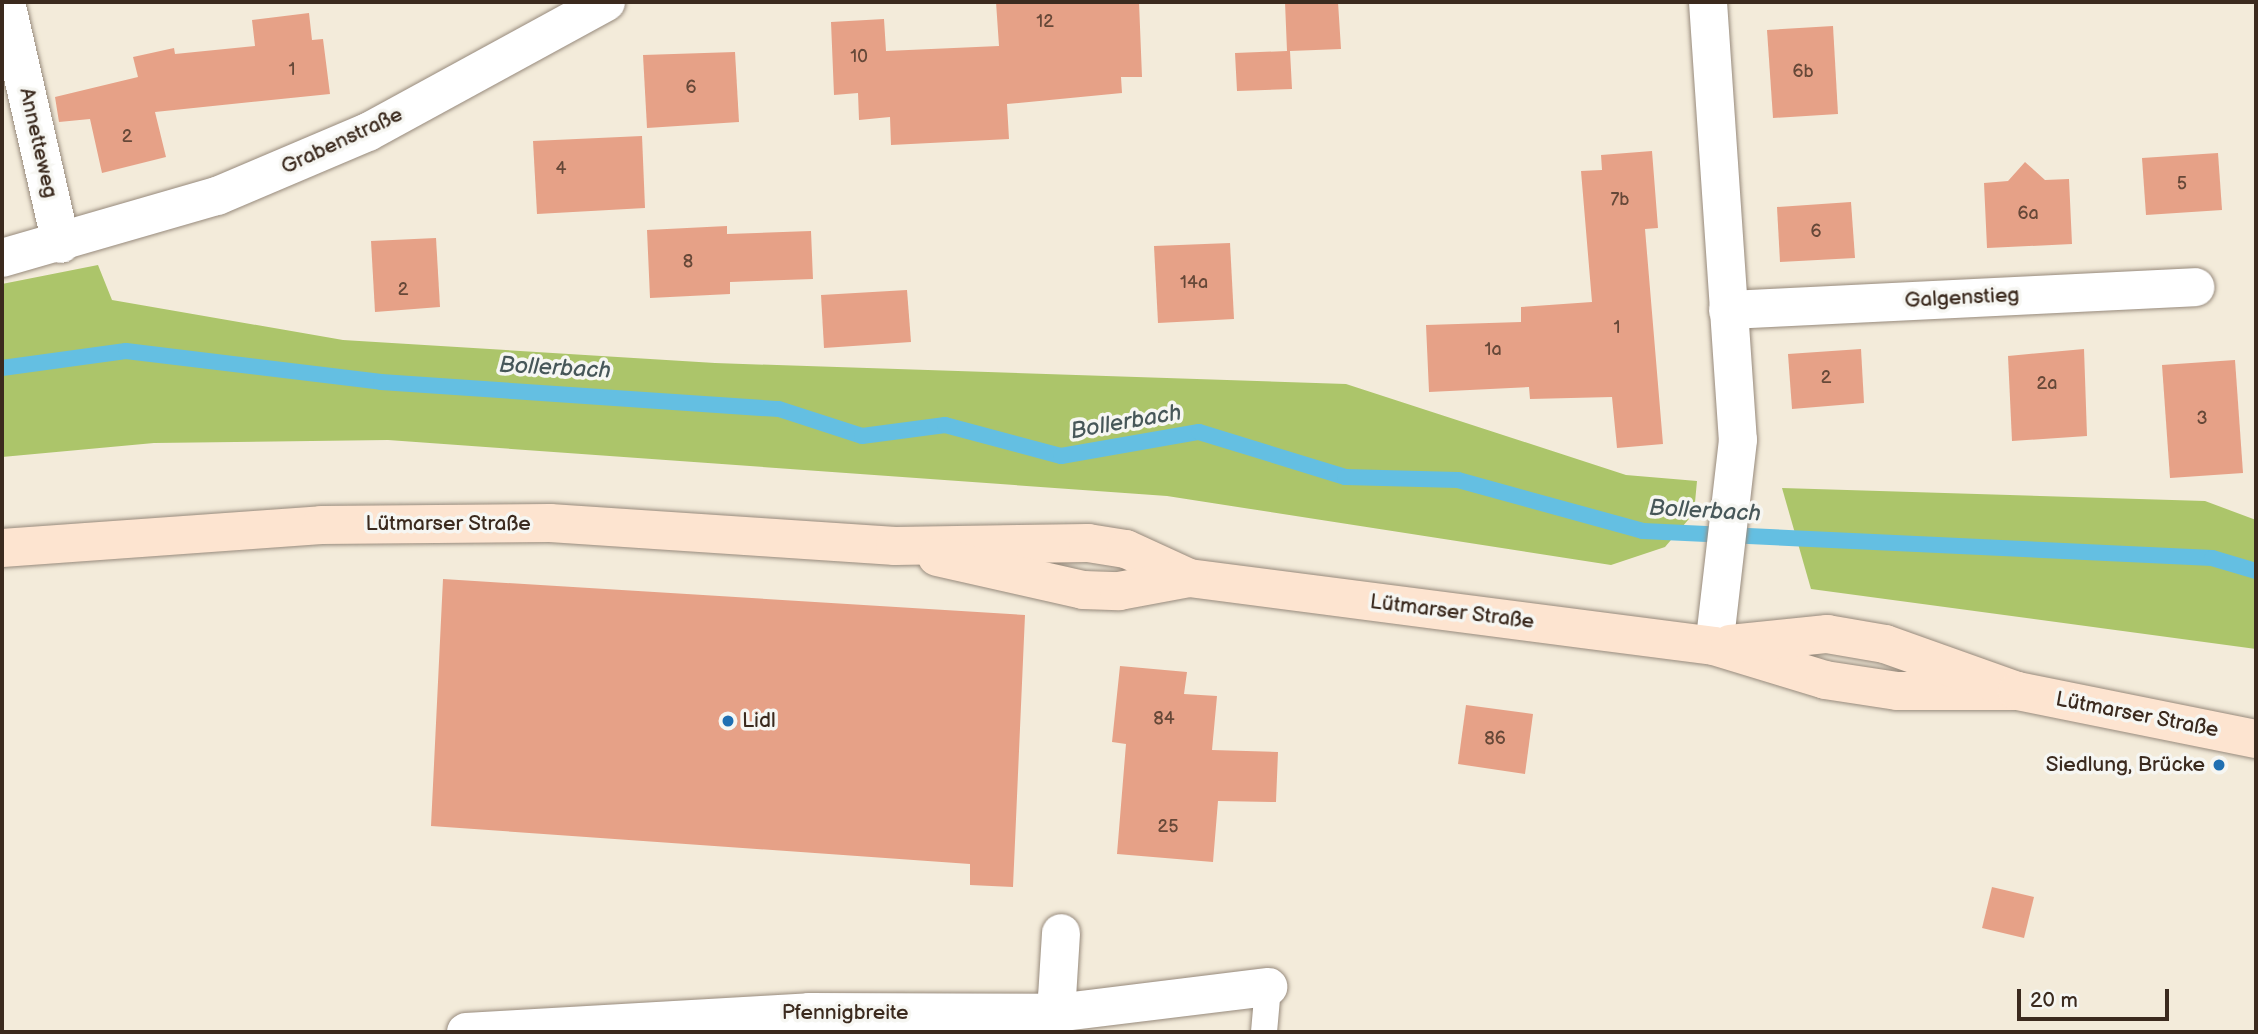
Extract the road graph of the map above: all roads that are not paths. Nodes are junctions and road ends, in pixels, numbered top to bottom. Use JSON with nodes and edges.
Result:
{"nodes":[{"id":1,"x":6,"y":2,"type":"edge"},
{"id":2,"x":606,"y":2,"type":"edge"},
{"id":3,"x":1708,"y":2,"type":"edge"},
{"id":4,"x":61,"y":243,"type":"junction"},
{"id":5,"x":2,"y":258,"type":"edge"},
{"id":6,"x":2195,"y":287,"type":"dead end"},
{"id":7,"x":1728,"y":310,"type":"junction"},
{"id":8,"x":2,"y":548,"type":"edge"},
{"id":9,"x":1714,"y":646,"type":"junction"},
{"id":10,"x":2256,"y":739,"type":"edge"},
{"id":11,"x":1061,"y":933,"type":"dead end"},
{"id":12,"x":1268,"y":987,"type":"joint"},
{"id":13,"x":1056,"y":1013,"type":"junction"},
{"id":14,"x":466,"y":1032,"type":"edge"},
{"id":15,"x":1264,"y":1032,"type":"edge"}],
"edges":[{"from":1,"to":4,"type":"street","name":"Annetteweg"},
{"from":2,"to":4,"type":"street","name":"Grabenstraße"},
{"from":3,"to":7,"type":"street"},
{"from":4,"to":5,"type":"street","name":"Grabenstraße"},
{"from":6,"to":7,"type":"street","name":"Galgenstieg"},
{"from":7,"to":9,"type":"street"},
{"from":8,"to":9,"type":"main road","name":"Lütmarser Straße"},
{"from":9,"to":10,"type":"main road","name":"Lütmarser Straße"},
{"from":11,"to":13,"type":"street"},
{"from":12,"to":13,"type":"street","name":"Pfennigbreite"},
{"from":12,"to":15,"type":"lane"},
{"from":13,"to":14,"type":"street","name":"Pfennigbreite"}]}
